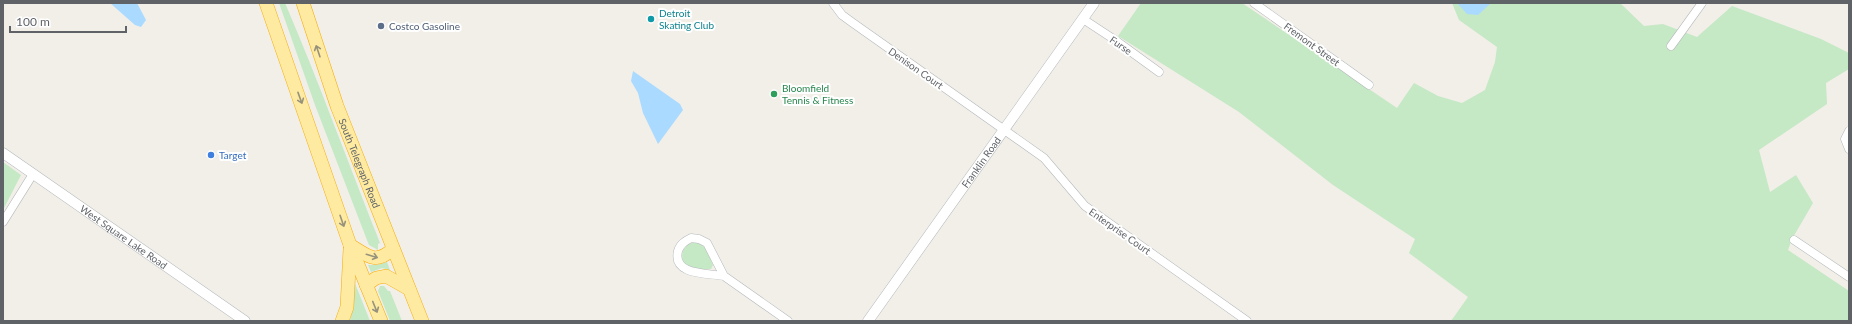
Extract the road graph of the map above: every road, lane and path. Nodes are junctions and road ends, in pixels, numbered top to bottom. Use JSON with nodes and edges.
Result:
{"nodes":[{"id":1,"x":266,"y":3,"type":"edge"},
{"id":2,"x":304,"y":3,"type":"edge"},
{"id":3,"x":833,"y":3,"type":"edge"},
{"id":4,"x":1094,"y":3,"type":"edge"},
{"id":5,"x":1254,"y":3,"type":"edge"},
{"id":6,"x":1702,"y":3,"type":"edge"},
{"id":7,"x":1083,"y":19,"type":"junction"},
{"id":8,"x":1671,"y":46,"type":"dead end"},
{"id":9,"x":1159,"y":72,"type":"dead end"},
{"id":10,"x":1369,"y":85,"type":"dead end"},
{"id":11,"x":1004,"y":130,"type":"junction"},
{"id":12,"x":1847,"y":134,"type":"edge"},
{"id":13,"x":1849,"y":149,"type":"edge"},
{"id":14,"x":3,"y":153,"type":"edge"},
{"id":15,"x":33,"y":174,"type":"junction"},
{"id":16,"x":3,"y":222,"type":"edge"},
{"id":17,"x":1794,"y":240,"type":"dead end"},
{"id":18,"x":350,"y":245,"type":"junction"},
{"id":19,"x":393,"y":249,"type":"junction"},
{"id":20,"x":724,"y":276,"type":"junction"},
{"id":21,"x":1849,"y":277,"type":"edge"},
{"id":22,"x":366,"y":285,"type":"junction"},
{"id":23,"x":409,"y":289,"type":"junction"},
{"id":24,"x":245,"y":321,"type":"edge"},
{"id":25,"x":342,"y":321,"type":"edge"},
{"id":26,"x":381,"y":321,"type":"edge"},
{"id":27,"x":422,"y":321,"type":"edge"},
{"id":28,"x":788,"y":321,"type":"edge"},
{"id":29,"x":868,"y":321,"type":"edge"},
{"id":30,"x":1247,"y":321,"type":"edge"}],
"edges":[{"from":1,"to":18,"type":"highway","one_way":true},
{"from":19,"to":2,"type":"highway","name":"South Telegraph Road","one_way":true},
{"from":3,"to":11,"type":"street","name":"Denison Court"},
{"from":4,"to":7,"type":"street","name":"Franklin Road"},
{"from":5,"to":10,"type":"street","name":"Fremont Street"},
{"from":6,"to":8,"type":"street"},
{"from":7,"to":9,"type":"street","name":"Furse"},
{"from":7,"to":11,"type":"street","name":"Franklin Road"},
{"from":11,"to":29,"type":"street","name":"Franklin Road"},
{"from":11,"to":30,"type":"street","name":"Enterprise Court"},
{"from":12,"to":13,"type":"street"},
{"from":14,"to":15,"type":"street","name":"West Square Lake Road"},
{"from":15,"to":16,"type":"street"},
{"from":15,"to":24,"type":"street","name":"West Square Lake Road"},
{"from":17,"to":21,"type":"street"},
{"from":18,"to":19,"type":"highway","one_way":true},
{"from":18,"to":22,"type":"highway"},
{"from":18,"to":25,"type":"highway"},
{"from":19,"to":23,"type":"highway","name":"South Telegraph Road"},
{"from":20,"to":20,"type":"street"},
{"from":20,"to":28,"type":"street"},
{"from":22,"to":23,"type":"highway"},
{"from":22,"to":26,"type":"highway","one_way":true},
{"from":23,"to":27,"type":"highway","name":"South Telegraph Road"}]}
